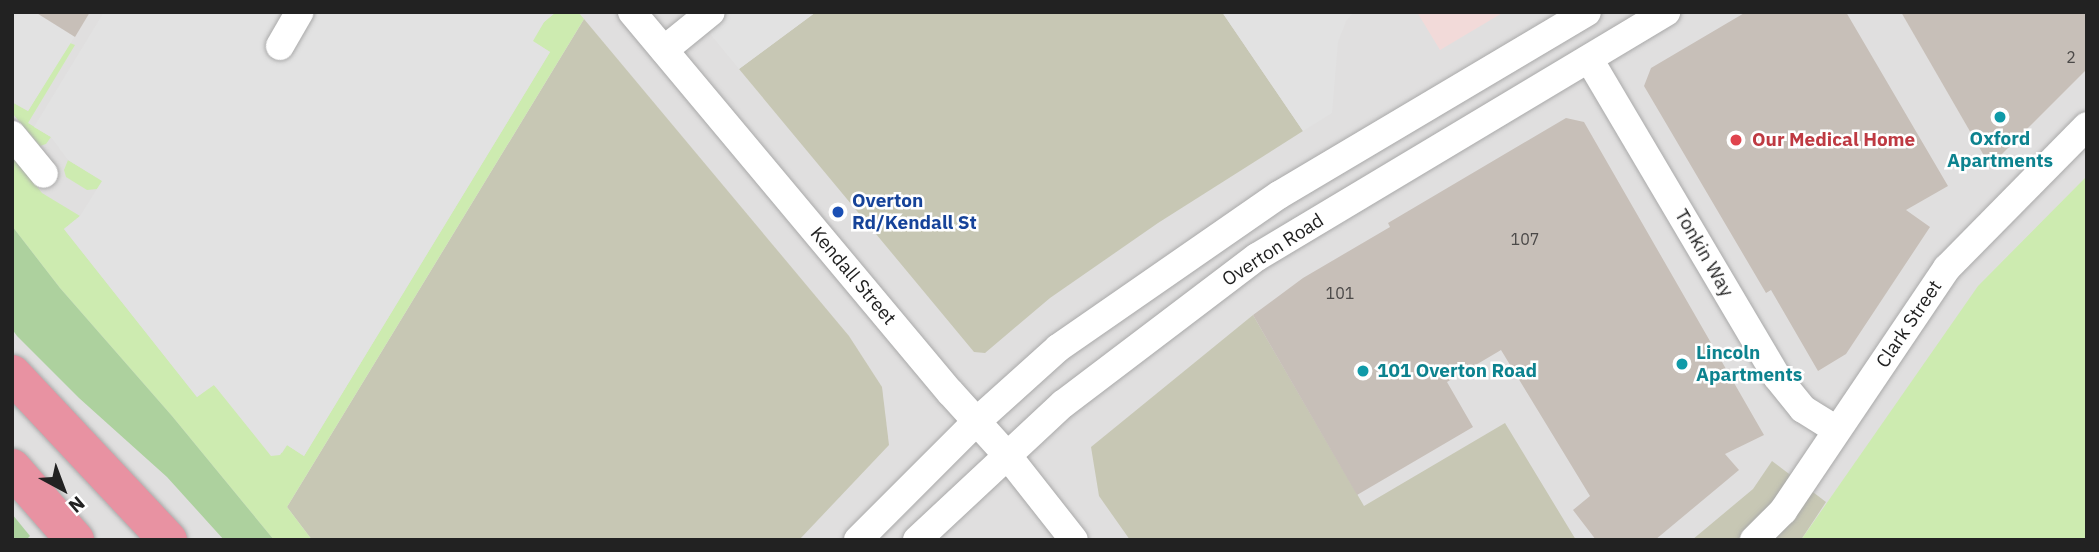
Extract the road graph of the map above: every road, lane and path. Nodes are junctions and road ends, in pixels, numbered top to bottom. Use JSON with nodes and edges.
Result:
{"nodes":[{"id":1,"x":300,"y":12,"type":"edge"},
{"id":2,"x":632,"y":12,"type":"edge"},
{"id":3,"x":711,"y":12,"type":"edge"},
{"id":4,"x":1587,"y":12,"type":"edge"},
{"id":5,"x":1666,"y":12,"type":"edge"},
{"id":6,"x":279,"y":46,"type":"dead end"},
{"id":7,"x":664,"y":50,"type":"junction"},
{"id":8,"x":1589,"y":59,"type":"junction"},
{"id":9,"x":2087,"y":126,"type":"edge"},
{"id":10,"x":12,"y":135,"type":"edge"},
{"id":11,"x":44,"y":174,"type":"dead end"},
{"id":12,"x":12,"y":374,"type":"edge"},
{"id":13,"x":977,"y":421,"type":"junction"},
{"id":14,"x":1838,"y":430,"type":"junction"},
{"id":15,"x":1007,"y":455,"type":"junction"},
{"id":16,"x":12,"y":468,"type":"edge"},
{"id":17,"x":75,"y":540,"type":"edge"},
{"id":18,"x":168,"y":540,"type":"edge"},
{"id":19,"x":858,"y":540,"type":"edge"},
{"id":20,"x":917,"y":540,"type":"edge"},
{"id":21,"x":1074,"y":540,"type":"edge"},
{"id":22,"x":1754,"y":540,"type":"edge"}],
"edges":[{"from":1,"to":6,"type":"street"},
{"from":2,"to":7,"type":"street","name":"Kendall Street"},
{"from":3,"to":7,"type":"street"},
{"from":4,"to":13,"type":"street"},
{"from":5,"to":8,"type":"street","name":"Overton Road"},
{"from":7,"to":13,"type":"street","name":"Kendall Street"},
{"from":8,"to":14,"type":"street","name":"Tonkin Way"},
{"from":8,"to":15,"type":"street","name":"Overton Road"},
{"from":9,"to":14,"type":"street","name":"Clark Street"},
{"from":10,"to":11,"type":"street"},
{"from":12,"to":18,"type":"highway"},
{"from":13,"to":15,"type":"street","name":"Kendall Street"},
{"from":13,"to":19,"type":"street"},
{"from":14,"to":22,"type":"street","name":"Clark Street"},
{"from":15,"to":20,"type":"street","name":"Overton Road"},
{"from":15,"to":21,"type":"street","name":"Kendall Street"},
{"from":16,"to":17,"type":"highway"}]}
